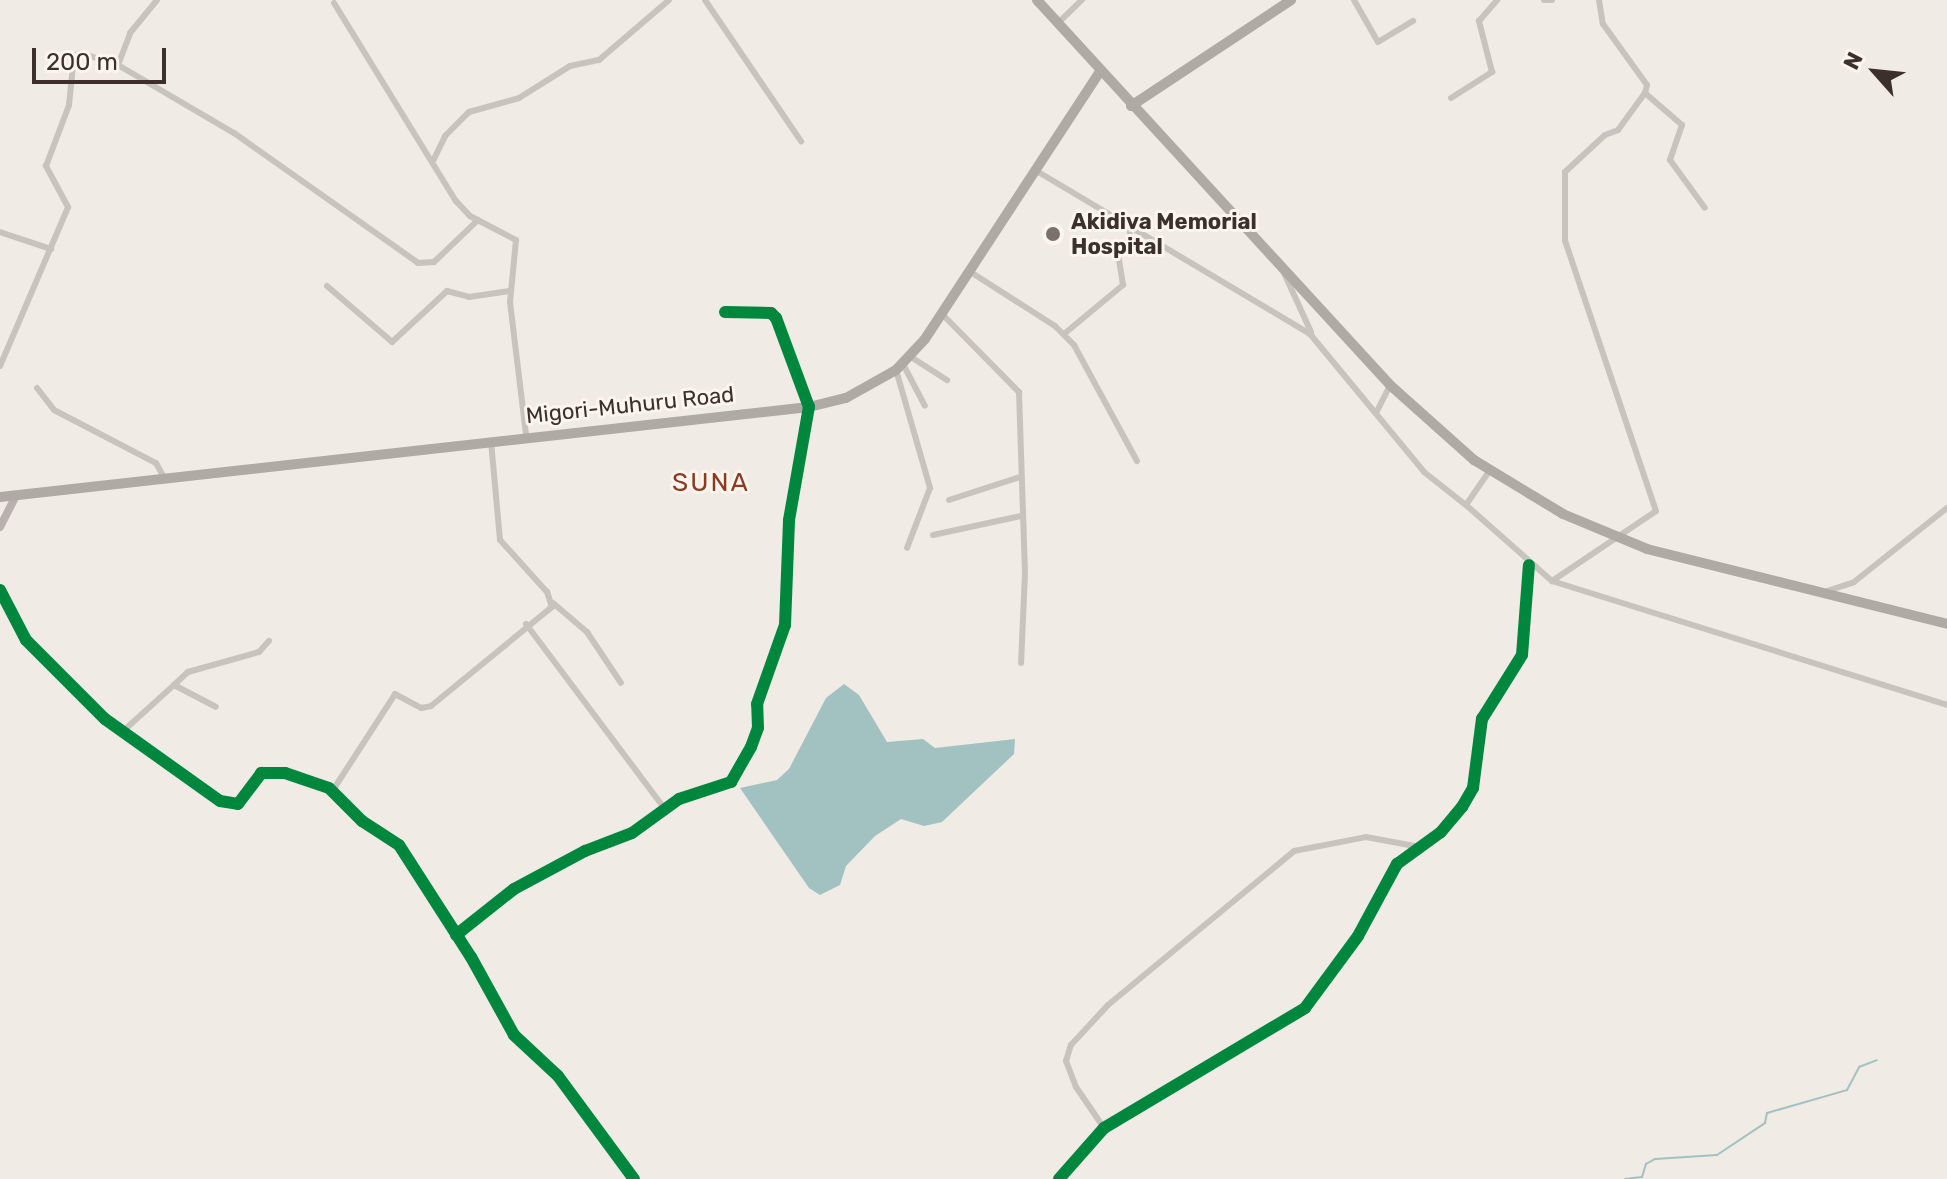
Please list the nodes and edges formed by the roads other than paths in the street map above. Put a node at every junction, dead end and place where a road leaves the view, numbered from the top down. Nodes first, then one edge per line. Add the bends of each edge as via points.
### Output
1 (157, 0) edge
2 (669, 0) edge
3 (705, 0) edge
4 (1037, 0) edge
5 (1082, 0) edge
6 (1291, 0) edge
7 (1354, 0) edge
8 (1497, 0) edge
9 (1544, 0) edge
10 (1552, 0) edge
11 (1599, 0) edge
12 (334, 3) dead end
13 (1413, 21) dead end
14 (1057, 24) junction
15 (118, 65) junction
16 (1100, 72) junction
17 (1645, 93) junction
18 (1451, 98) dead end
19 (1134, 109) junction
20 (801, 141) dead end
21 (433, 161) junction
22 (1034, 169) junction
23 (1705, 208) dead end
24 (478, 220) junction
25 (1130, 226) junction
26 (0, 232) edge
27 (1140, 232) junction
28 (1130, 238) junction
29 (51, 249) junction
30 (969, 271) junction
31 (1284, 271) junction
32 (327, 286) dead end
33 (510, 291) junction
34 (725, 312) dead end
35 (942, 314) junction
36 (1064, 334) junction
37 (1315, 338) junction
38 (904, 364) junction
39 (0, 366) edge
40 (947, 380) dead end
41 (1390, 385) junction
42 (37, 388) dead end
43 (925, 406) dead end
44 (809, 407) junction
45 (1376, 413) junction
46 (526, 435) junction
47 (491, 440) junction
48 (1137, 461) dead end
49 (1490, 470) junction
50 (1020, 477) junction
51 (165, 479) junction
52 (16, 496) junction
53 (0, 497) edge
54 (949, 500) dead end
55 (1466, 505) junction
56 (1947, 508) edge
57 (1021, 516) junction
58 (0, 527) edge
59 (933, 535) dead end
60 (1614, 537) junction
61 (907, 548) dead end
62 (1529, 565) junction
63 (1552, 581) junction
64 (0, 590) edge
65 (1817, 592) junction
66 (553, 603) junction
67 (526, 624) junction
68 (1947, 624) edge
69 (269, 641) dead end
70 (1021, 663) dead end
71 (621, 683) dead end
72 (174, 685) junction
73 (1947, 705) edge
74 (216, 707) dead end
75 (121, 733) junction
76 (333, 790) junction
77 (664, 808) junction
78 (1420, 847) junction
79 (456, 935) junction
80 (1104, 1128) junction
81 (634, 1179) edge
82 (1059, 1179) edge

1 - 15 street via 130,33
2 - 21 street via 599,60 570,66 519,98 469,112 445,136
3 - 20 street
4 - 14 highway
5 - 14 street
6 - 19 highway
7 - 13 street via 1378,42
8 - 18 street via 1479,21 1492,72
9 - 10 street
11 - 17 street via 1603,24 1647,85
12 - 21 street
14 - 16 highway
15 - 24 street via 163,87 267,155 418,263 434,262
15 - 29 street via 81,53 74,56 69,105 46,166 68,202
16 - 19 highway
16 - 22 highway, Migori-Muhuru Road
17 - 23 street via 1682,125 1670,160
17 - 60 street via 1618,130 1602,136 1565,173 1566,249 1655,506 1649,519
19 - 31 highway
21 - 24 street via 456,201
22 - 25 street
22 - 30 highway, Migori-Muhuru Road
24 - 33 street via 516,240
25 - 27 street
25 - 28 street
26 - 29 street
27 - 28 street
27 - 37 street
28 - 36 street via 1118,257 1123,285
29 - 39 street
30 - 35 highway, Migori-Muhuru Road
30 - 36 street
31 - 37 street via 1292,299
31 - 41 highway
32 - 33 street via 392,342 447,291 469,297
33 - 46 street
34 - 44 street via 771,313
35 - 38 highway, Migori-Muhuru Road
35 - 50 street via 1019,392
36 - 48 street via 1085,361
37 - 45 street
38 - 40 street
38 - 43 street
38 - 44 highway, Migori-Muhuru Road via 860,392
38 - 61 street via 930,488
41 - 45 street
41 - 49 highway via 1447,439
42 - 51 street via 54,410 156,463
44 - 46 highway, Migori-Muhuru Road
44 - 77 street via 789,520 785,625 757,704 756,735 731,782
45 - 55 street via 1424,472
46 - 47 highway, Migori-Muhuru Road
47 - 51 highway, Migori-Muhuru Road
47 - 66 street via 500,540
49 - 55 street
49 - 60 highway
50 - 54 street
50 - 57 street
51 - 52 highway, Migori-Muhuru Road
52 - 53 highway, Migori-Muhuru Road
52 - 58 main road
55 - 62 street
56 - 65 street via 1848,586
57 - 59 street
57 - 70 street
60 - 63 street
60 - 65 highway via 1673,558
62 - 63 street
62 - 78 street via 1524,647 1477,732 1473,788 1445,829
63 - 73 street
64 - 75 street via 30,645
65 - 68 highway
66 - 67 street
66 - 71 street via 585,629
67 - 76 street via 431,706 421,708 395,694
67 - 77 street
69 - 72 street via 259,652 188,672
72 - 74 street
72 - 75 street
75 - 76 street via 228,804 240,802 258,775 269,770
76 - 79 street via 362,821 407,853
77 - 79 street via 632,833 585,851 495,900
78 - 80 street via 1391,871 1358,936 1305,1008
78 - 80 street via 1366,837 1294,851 1108,1005 1071,1045 1066,1061
79 - 81 street via 514,1035 558,1076
80 - 82 street

